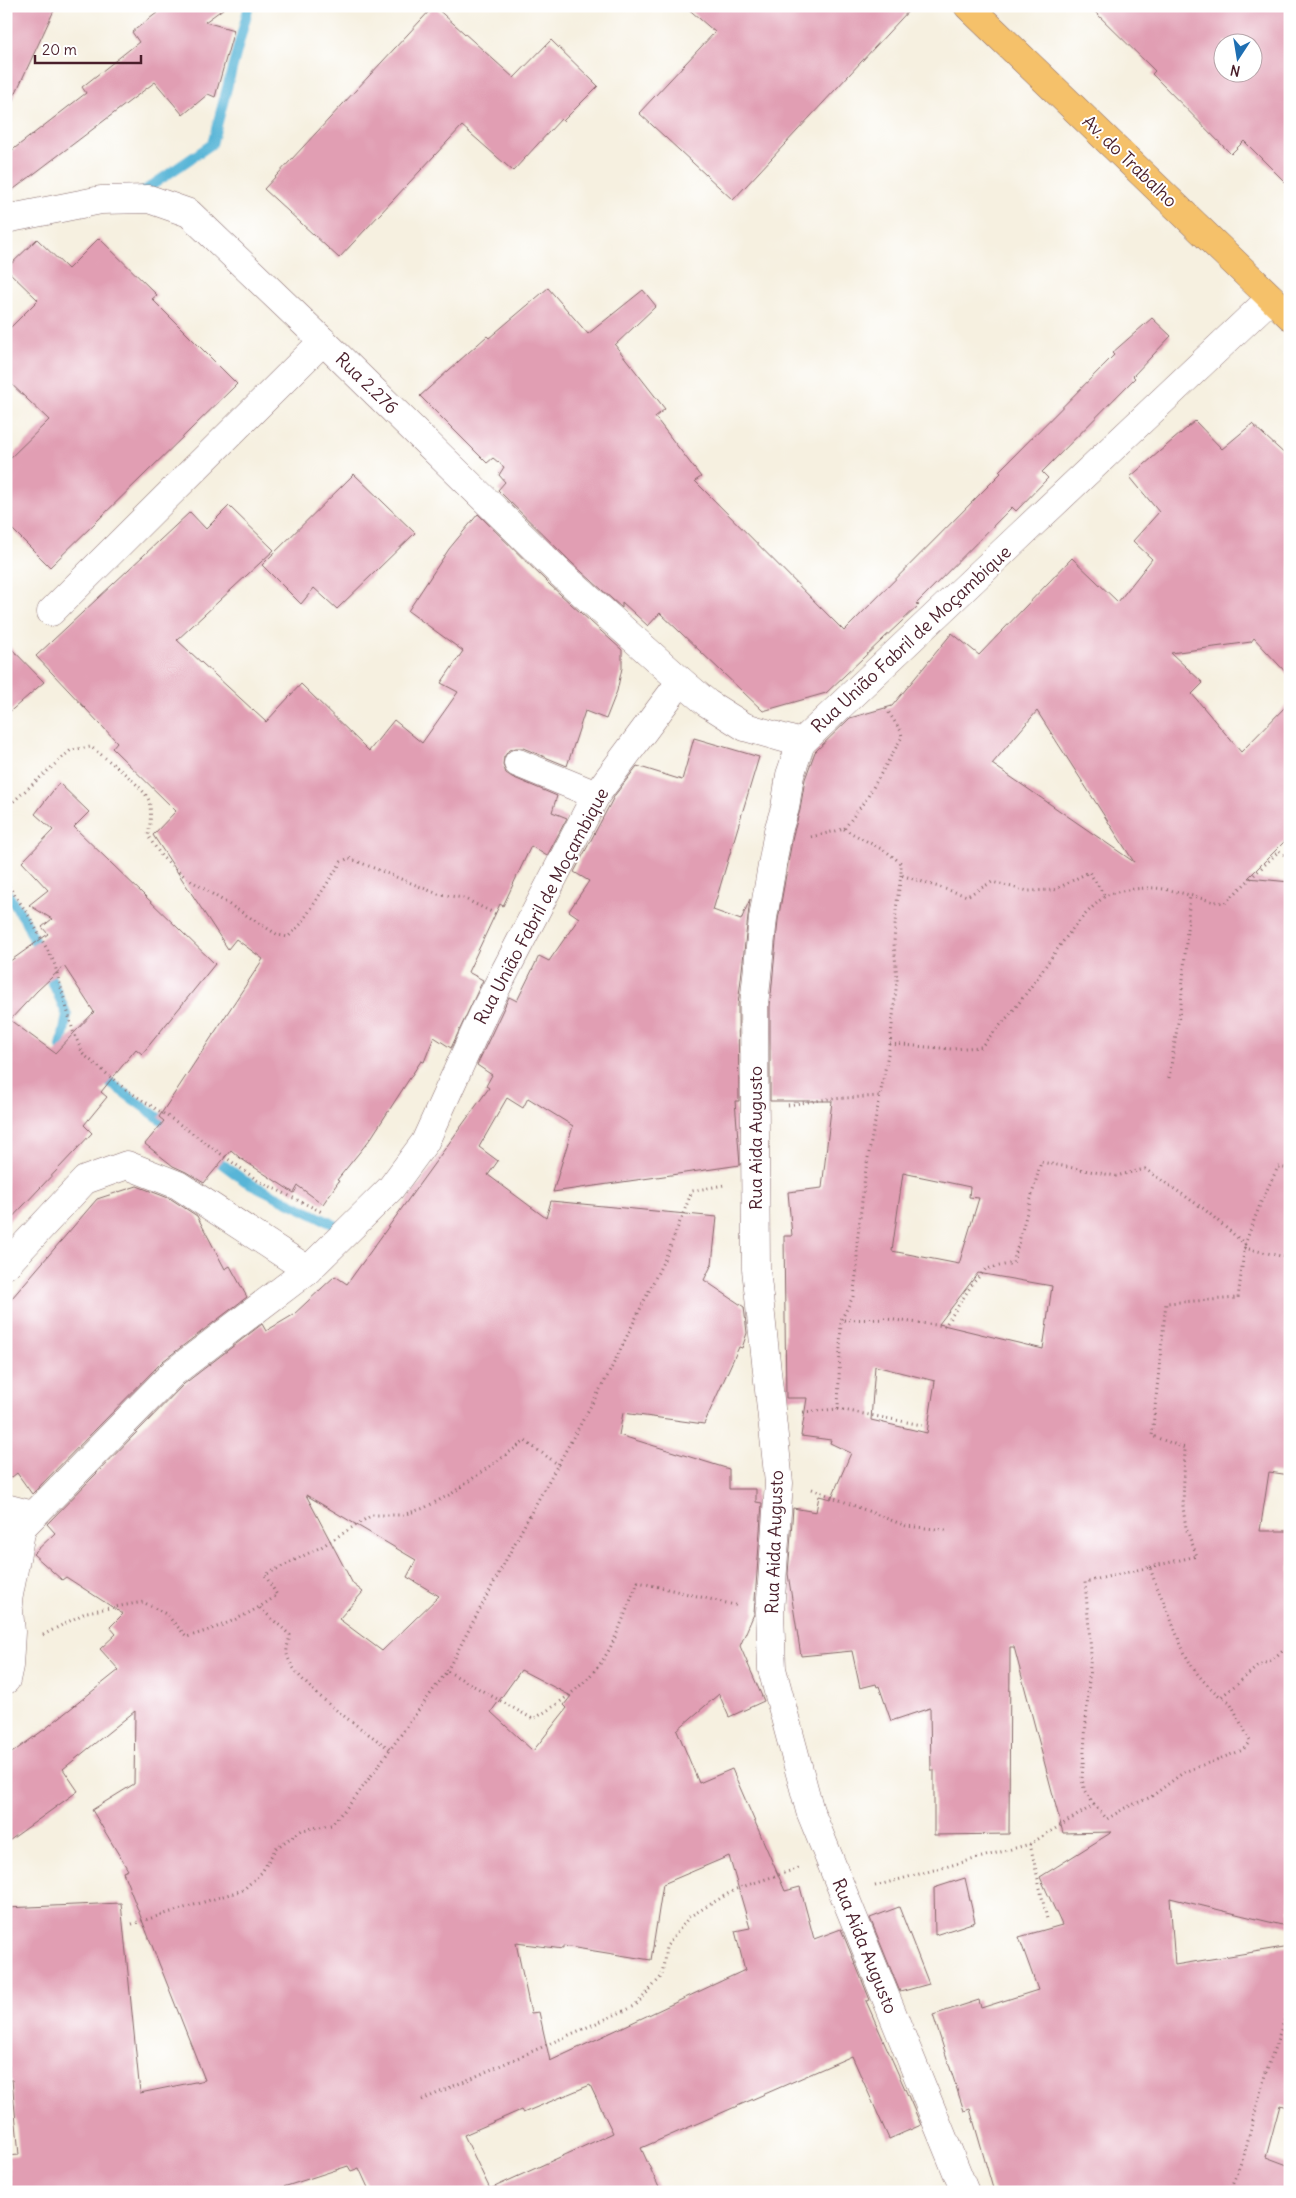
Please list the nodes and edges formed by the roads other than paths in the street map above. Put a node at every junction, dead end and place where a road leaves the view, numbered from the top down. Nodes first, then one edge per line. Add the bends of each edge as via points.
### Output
1 (968, 6) edge
2 (6, 219) edge
3 (1271, 298) junction
4 (1290, 316) edge
5 (324, 341) junction
6 (50, 612) dead end
7 (681, 681) junction
8 (801, 743) junction
9 (518, 763) dead end
10 (596, 795) junction
11 (6, 1265) edge
12 (308, 1270) junction
13 (17, 1522) edge
14 (8, 1673) edge
15 (965, 2192) edge

1 - 3 main road, Av. do Trabalho
2 - 5 street, Rua 2.276 via 101,200 149,199 189,213
3 - 4 main road, Av. do Trabalho
3 - 8 street, Rua União Fabril de Moçambique
5 - 6 street
5 - 7 street, Rua 2.276 via 561,574
7 - 8 street, Rua União Fabril de Moçambique via 707,703 745,727
7 - 10 street, Rua União Fabril de Moçambique
8 - 15 street, Rua Aida Augusto via 790,775 778,831 763,918 754,1005 756,1269 779,1483 770,1612 772,1669 810,1811
9 - 10 street
10 - 12 street, Rua União Fabril de Moçambique via 486,1010 426,1142 391,1188
11 - 12 street via 85,1180 127,1165 178,1186
12 - 13 street, Rua União Fabril de Moçambique via 174,1372
13 - 14 street via 8,1600 11,1632

